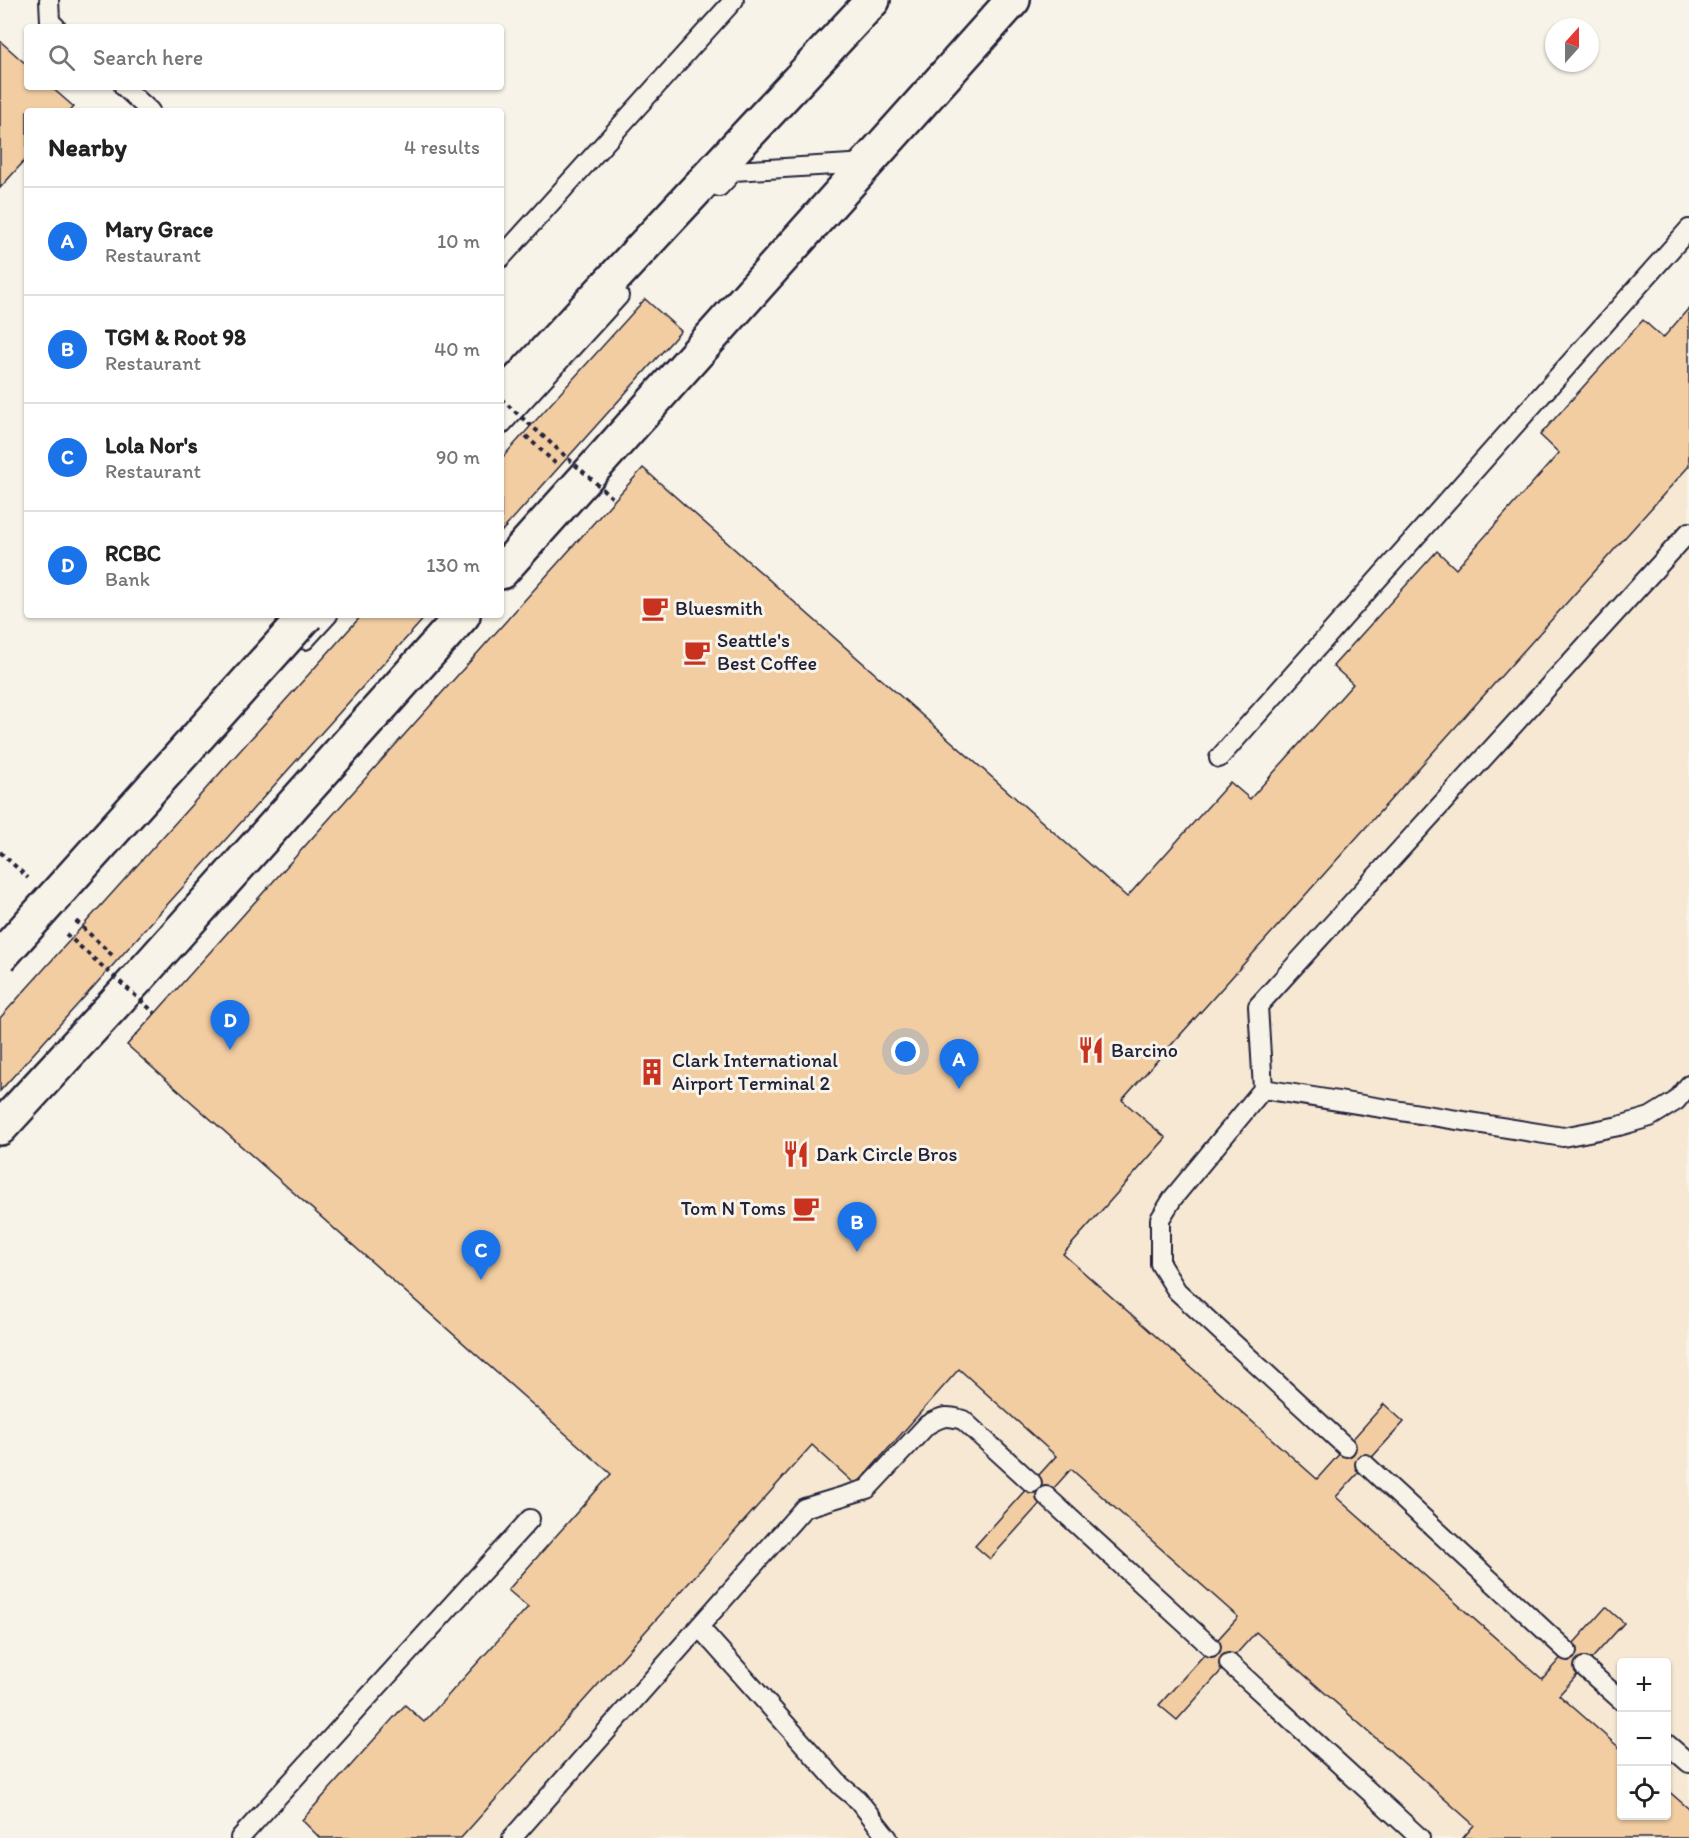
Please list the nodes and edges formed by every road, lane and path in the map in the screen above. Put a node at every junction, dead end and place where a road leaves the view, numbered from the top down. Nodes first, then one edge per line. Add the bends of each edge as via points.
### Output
1 (49, 0) edge
2 (734, 0) edge
3 (873, 0) edge
4 (1013, 0) edge
5 (53, 24) edge
6 (127, 90) edge
7 (147, 108) edge
8 (867, 163) junction
9 (1689, 229) edge
10 (504, 255) edge
11 (504, 409) edge
12 (504, 409) edge
13 (504, 411) edge
14 (504, 411) edge
15 (578, 486) junction
16 (615, 500) dead end
17 (1689, 531) edge
18 (504, 569) edge
19 (304, 618) edge
20 (325, 618) edge
21 (460, 618) edge
22 (1219, 758) dead end
23 (41, 911) junction
24 (0, 957) edge
25 (0, 973) edge
26 (155, 1013) dead end
27 (1263, 1089) junction
28 (1688, 1089) edge
29 (0, 1128) edge
30 (1346, 1447) dead end
31 (1365, 1464) dead end
32 (1032, 1483) dead end
33 (1046, 1496) dead end
34 (530, 1520) dead end
35 (699, 1627) junction
36 (1211, 1647) dead end
37 (1567, 1651) dead end
38 (1229, 1663) dead end
39 (1584, 1667) dead end
40 (1617, 1697) edge
41 (1671, 1747) edge
42 (1689, 1763) edge
43 (240, 1838) edge
44 (512, 1838) edge
45 (888, 1838) edge
46 (1420, 1838) edge

1 - 5 lane
2 - 10 lane
3 - 11 street
4 - 8 street
6 - 7 lane
8 - 12 lane via 734,171
8 - 15 street
9 - 22 lane
13 - 15 path
14 - 16 path, bridge
15 - 18 street
17 - 27 lane via 1258,1006
19 - 23 street, bridge
20 - 25 lane
21 - 29 street
23 - 24 street, bridge
23 - 26 path, bridge
27 - 28 lane via 1563,1137 1650,1117
27 - 30 lane via 1160,1219 1160,1264 1177,1291
31 - 37 lane
32 - 35 lane via 963,1420 949,1416 937,1419 867,1489 804,1508
33 - 36 lane
34 - 43 lane
35 - 44 lane
35 - 45 lane via 841,1786 858,1800
38 - 46 lane
39 - 40 lane
41 - 42 lane

